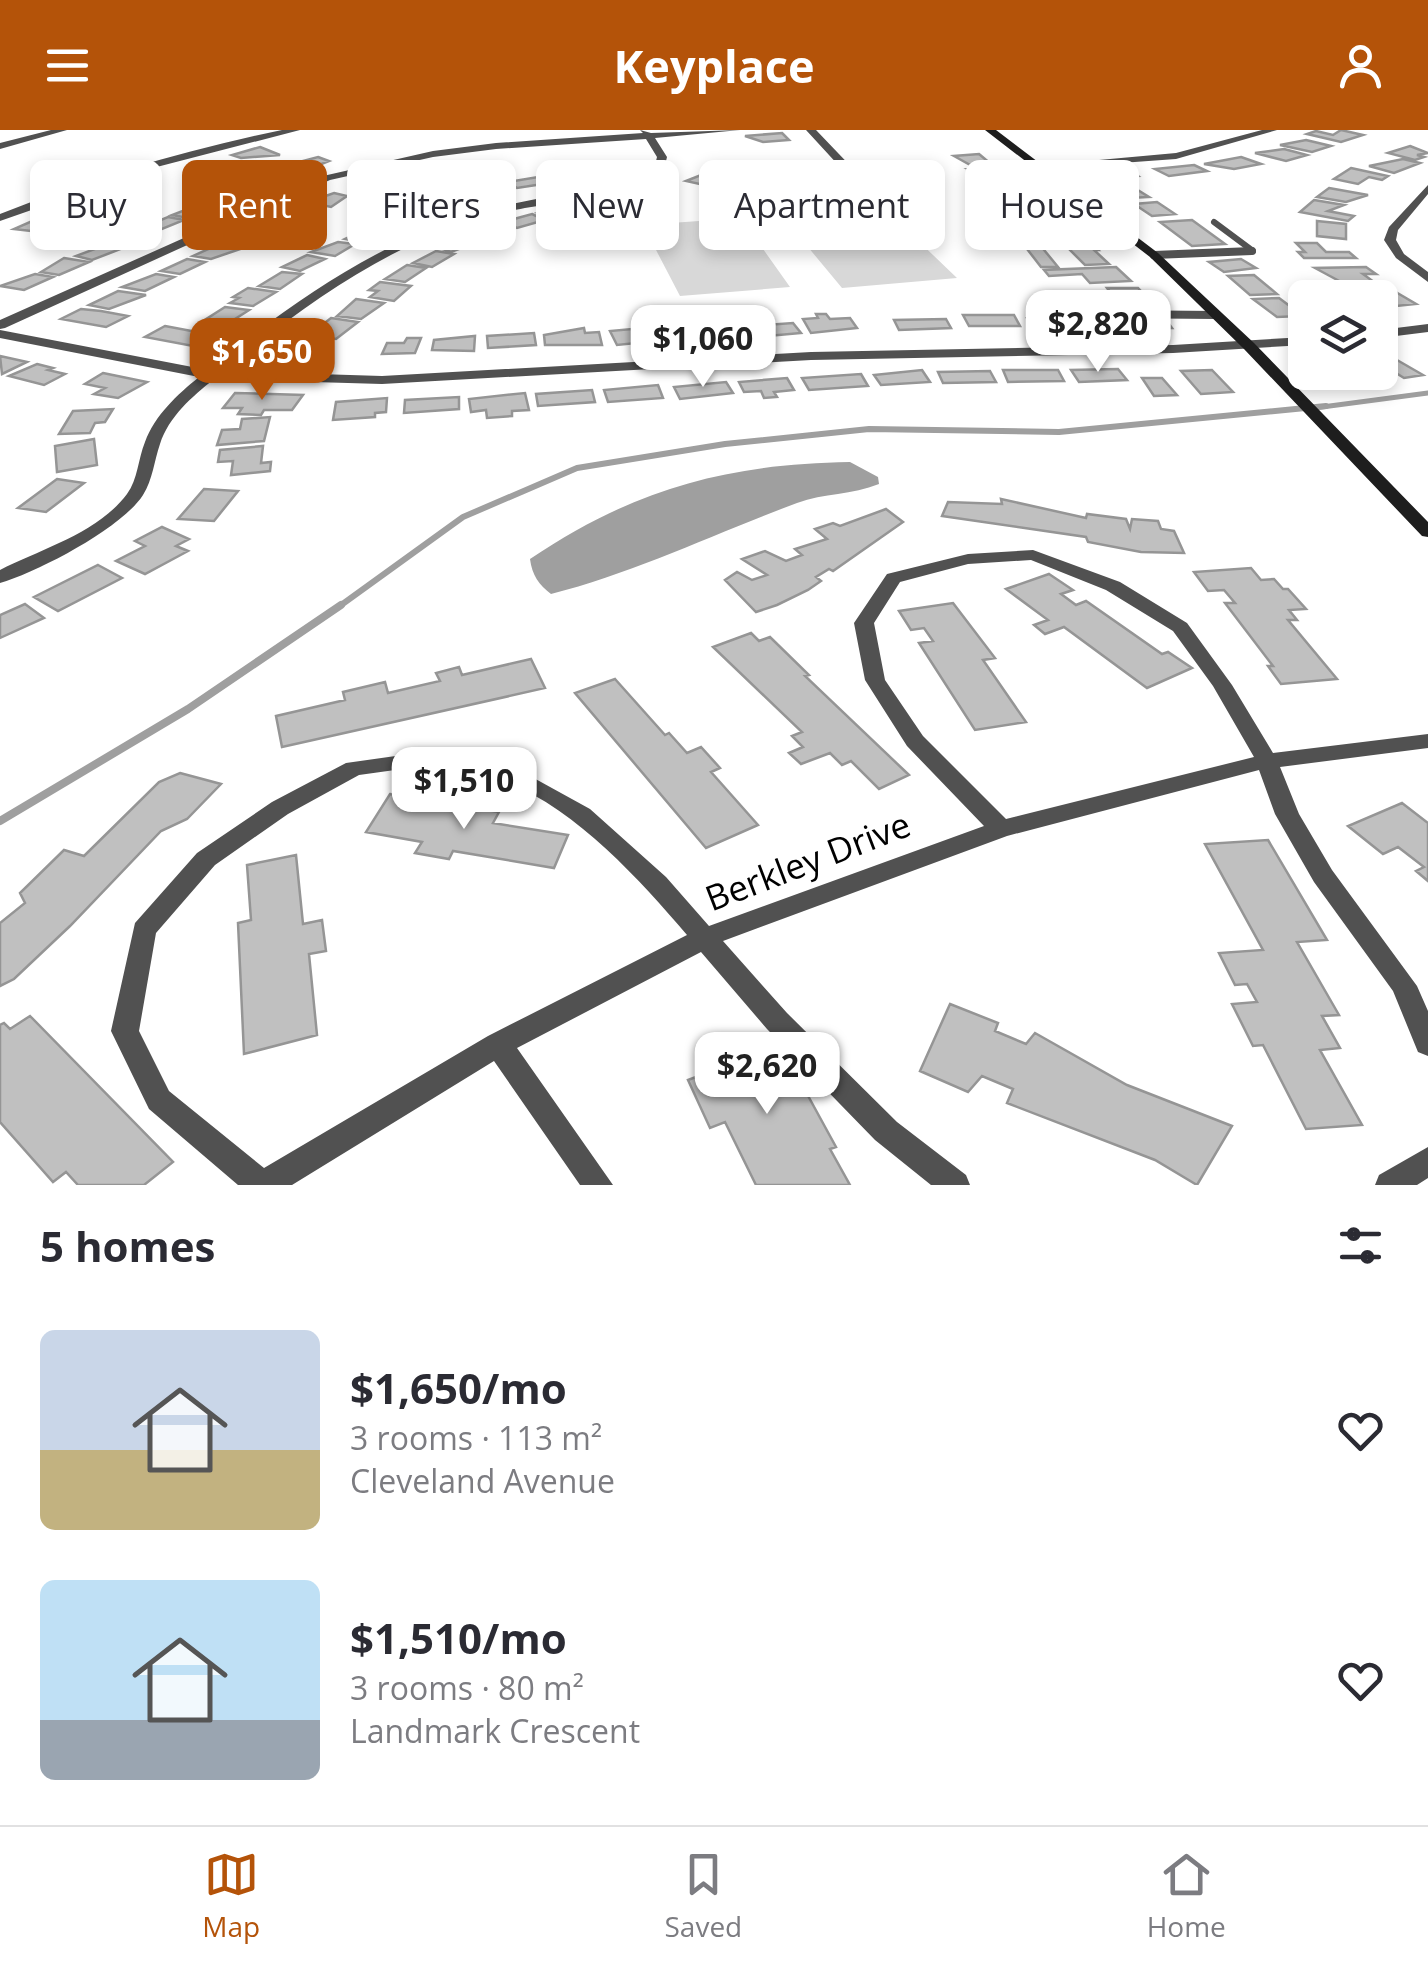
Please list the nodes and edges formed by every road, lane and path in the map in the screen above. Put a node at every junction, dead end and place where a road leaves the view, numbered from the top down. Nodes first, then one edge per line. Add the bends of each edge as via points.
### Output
1 (13, 130) edge
2 (62, 130) edge
3 (295, 130) edge
4 (735, 130) edge
5 (811, 130) edge
6 (990, 130) edge
7 (1226, 130) edge
8 (1272, 130) edge
9 (646, 132) edge
10 (33, 136) junction
11 (1253, 136) junction
12 (0, 146) edge
13 (839, 160) edge
14 (1030, 160) edge
15 (1121, 160) edge
16 (1428, 188) edge
17 (0, 218) edge
18 (1214, 222) dead end
19 (1139, 243) edge
20 (1154, 255) junction
21 (1428, 278) edge
22 (1216, 315) junction
23 (0, 325) edge
24 (1428, 328) edge
25 (1398, 332) edge
26 (0, 334) edge
27 (1288, 343) edge
28 (1249, 346) junction
29 (1123, 350) junction
30 (210, 375) junction
31 (1428, 532) edge
32 (0, 577) edge
33 (1428, 740) edge
34 (1267, 762) junction
35 (1001, 829) junction
36 (707, 936) junction
37 (498, 1044) junction
38 (1428, 1044) edge
39 (1428, 1161) edge
40 (262, 1185) edge
41 (598, 1185) edge
42 (955, 1185) edge
43 (1390, 1185) edge

1 - 10 street
2 - 10 street
3 - 17 street via 166,163
4 - 9 street
5 - 13 street
6 - 14 main road
7 - 11 street
8 - 11 street
9 - 23 street via 449,152 327,178
9 - 30 street via 662,157 650,176 524,203 435,231 326,290
10 - 12 street
11 - 15 street via 1176,156
16 - 21 street via 1392,228 1390,240
18 - 20 lane via 1253,251
19 - 20 main road
20 - 22 main road
22 - 28 main road
22 - 29 lane via 1102,314
24 - 25 street
26 - 30 street
27 - 28 street
28 - 29 street
28 - 31 main road
29 - 30 street via 811,356 382,380
30 - 32 street via 161,424 143,483 130,502 104,523
33 - 34 street, Berkley Drive
34 - 35 street, Berkley Drive
34 - 35 street via 1180,627 1113,586 1033,556 968,559 893,578 864,623 875,680 915,741
34 - 38 street via 1287,814 1323,876 1404,986
35 - 36 street, Berkley Drive
36 - 37 street, Berkley Drive
36 - 40 street via 582,815 513,776 432,758 354,768 280,808 206,859 144,930 125,1031 158,1100
36 - 42 street via 777,1021 886,1131
37 - 40 street, Berkley Drive
37 - 41 street
39 - 43 street

